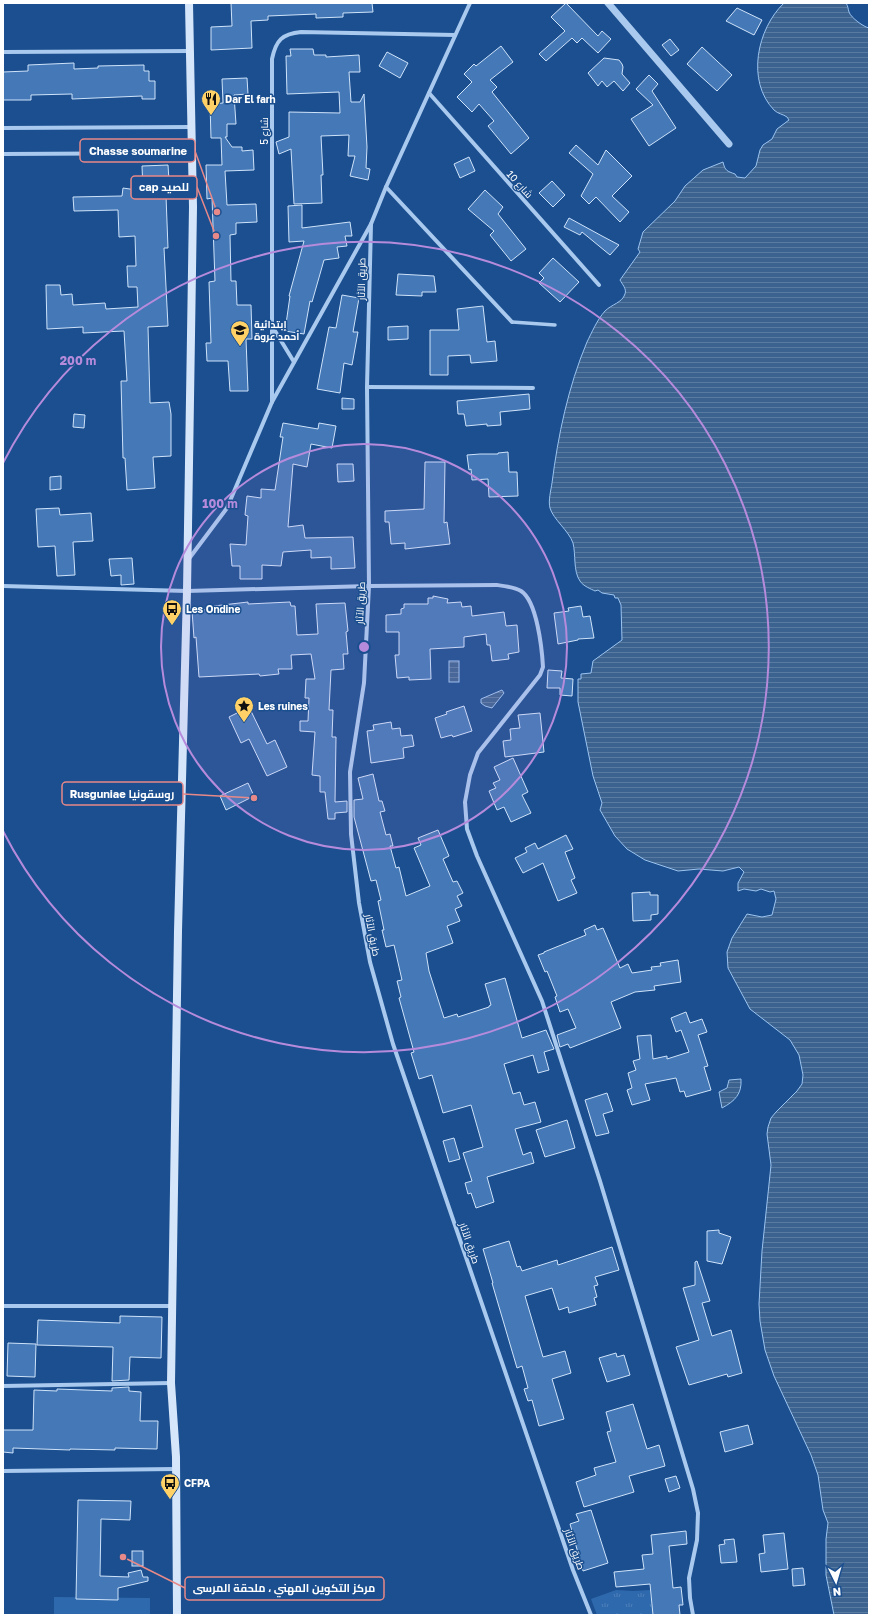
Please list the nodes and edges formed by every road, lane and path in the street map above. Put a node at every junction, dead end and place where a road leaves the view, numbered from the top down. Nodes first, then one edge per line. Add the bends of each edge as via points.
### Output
1 (189, 3) edge
2 (470, 3) edge
3 (608, 3) edge
4 (455, 35) junction
5 (190, 51) junction
6 (3, 52) edge
7 (429, 93) junction
8 (191, 127) junction
9 (3, 128) edge
10 (729, 144) dead end
11 (192, 153) junction
12 (3, 154) edge
13 (386, 187) junction
14 (371, 224) junction
15 (599, 285) dead end
16 (512, 322) joint
17 (555, 325) dead end
18 (272, 326) junction
19 (294, 362) junction
20 (367, 387) junction
21 (533, 388) dead end
22 (272, 402) junction
23 (187, 561) junction
24 (3, 586) edge
25 (369, 586) junction
26 (187, 591) junction
27 (3, 1306) edge
28 (172, 1306) junction
29 (171, 1383) junction
30 (3, 1386) edge
31 (175, 1469) junction
32 (3, 1471) edge
33 (177, 1615) edge
34 (590, 1615) edge
35 (693, 1615) edge

1 - 5 main road
2 - 4 street
3 - 10 street
4 - 7 street
4 - 18 street, شارع 5 via 301,32 291,33 279,39 272,59
5 - 6 street
5 - 8 main road
7 - 13 street
7 - 15 street, شارع 10
8 - 9 street
8 - 11 main road
11 - 12 street
11 - 23 main road
13 - 14 street
13 - 16 street
14 - 19 street
14 - 20 street, طريق الآثار
16 - 17 street
18 - 19 street
18 - 22 street, شارع 5
19 - 22 street
20 - 21 street
20 - 25 street, طريق الآثار
22 - 23 street via 227,508
23 - 26 main road
24 - 26 street
25 - 26 street
25 - 34 street, طريق الآثار via 364,683 350,772 351,834 359,903 370,962 393,1044
25 - 35 street via 510,587 525,595 534,613 543,667 540,675 478,753 470,775 465,802 467,829 542,1001 600,1181 693,1488 698,1513 697,1540 689,1578
26 - 28 main road
27 - 28 street
28 - 29 main road
29 - 30 street
29 - 31 main road
31 - 32 street
31 - 33 main road

